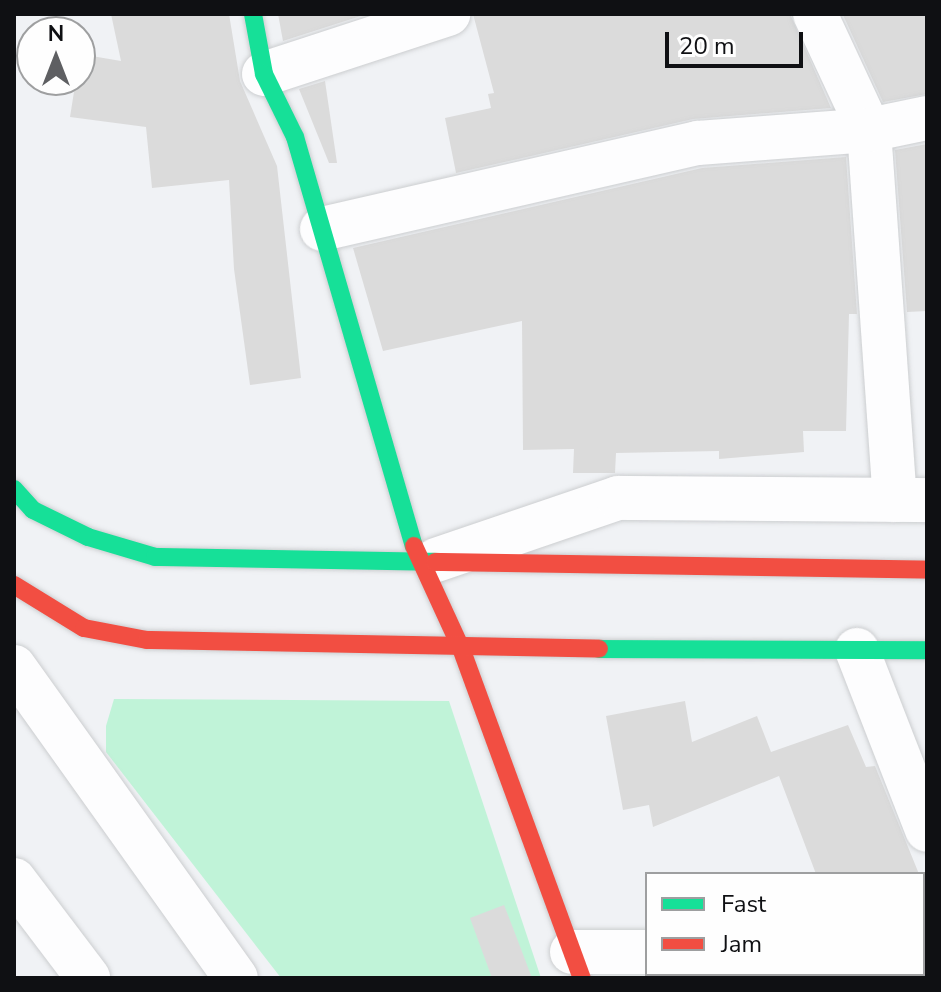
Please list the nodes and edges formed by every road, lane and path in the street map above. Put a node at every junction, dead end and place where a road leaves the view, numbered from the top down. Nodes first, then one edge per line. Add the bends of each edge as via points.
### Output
1 (253, 14) edge
2 (448, 14) edge
3 (815, 14) edge
4 (264, 74) junction
5 (927, 118) edge
6 (869, 130) junction
7 (322, 229) junction
8 (14, 489) edge
9 (911, 500) edge
10 (420, 566) junction
11 (927, 570) edge
12 (14, 585) edge
13 (461, 648) junction
14 (857, 650) junction
15 (927, 650) edge
16 (14, 667) edge
17 (927, 830) edge
18 (14, 880) edge
19 (645, 952) edge
20 (577, 965) edge
21 (88, 978) edge
22 (236, 978) edge

1 - 4 main road
2 - 4 street
3 - 6 street
4 - 7 main road via 295,137
5 - 6 street
6 - 7 street via 698,143
6 - 9 street
7 - 10 main road
8 - 10 main road via 33,510 88,537 155,557
9 - 10 street via 618,498
10 - 11 main road
10 - 13 main road
12 - 13 main road via 84,628 147,640
13 - 14 main road
13 - 20 main road
14 - 15 main road
14 - 17 street
16 - 22 street
18 - 21 street
19 - 20 street

